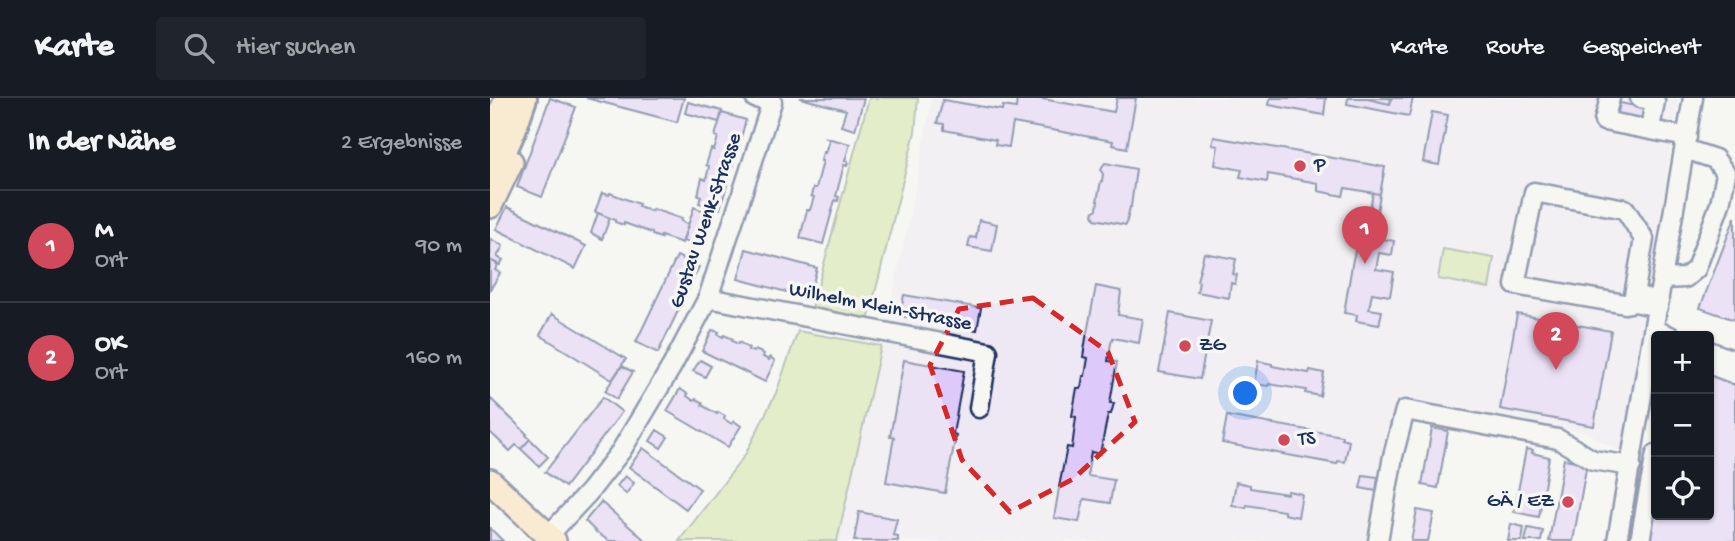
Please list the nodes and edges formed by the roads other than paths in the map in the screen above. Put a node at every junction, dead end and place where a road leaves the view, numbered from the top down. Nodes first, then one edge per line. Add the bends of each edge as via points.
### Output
1 (506, 98) edge
2 (517, 98) edge
3 (523, 98) edge
4 (535, 98) edge
5 (755, 98) edge
6 (1610, 98) edge
7 (1640, 98) edge
8 (1693, 98) edge
9 (1650, 129) junction
10 (490, 139) edge
11 (1686, 143) junction
12 (490, 163) edge
13 (490, 180) edge
14 (490, 206) edge
15 (1662, 279) junction
16 (708, 298) junction
17 (1658, 304) junction
18 (1662, 331) edge
19 (1714, 353) edge
20 (1735, 361) edge
21 (1714, 366) edge
22 (1735, 374) edge
23 (1651, 381) edge
24 (979, 408) dead end
25 (1655, 457) edge
26 (1631, 467) junction
27 (490, 481) edge
28 (551, 538) edge
29 (1378, 541) edge
30 (1617, 541) edge
31 (1640, 541) edge

1 - 10 main road
2 - 12 highway
3 - 13 highway
4 - 14 main road
5 - 16 street, Gustav Wenk-Strasse via 772,102
6 - 9 street via 1604,121
7 - 9 street via 1655,101
8 - 11 street
9 - 11 street
11 - 15 street
11 - 15 street via 1715,159 1726,174 1696,269 1685,278
15 - 17 street
16 - 24 street, Wilhelm Klein-Strasse via 988,352
16 - 28 street, Gustav Wenk-Strasse via 621,451
17 - 17 street via 1634,295 1644,239 1625,209 1534,192 1515,285 1625,304
17 - 18 street
19 - 20 street
21 - 22 street
23 - 26 street
25 - 31 street
26 - 29 street via 1593,460 1558,439 1405,410
26 - 30 street
27 - 28 main road

